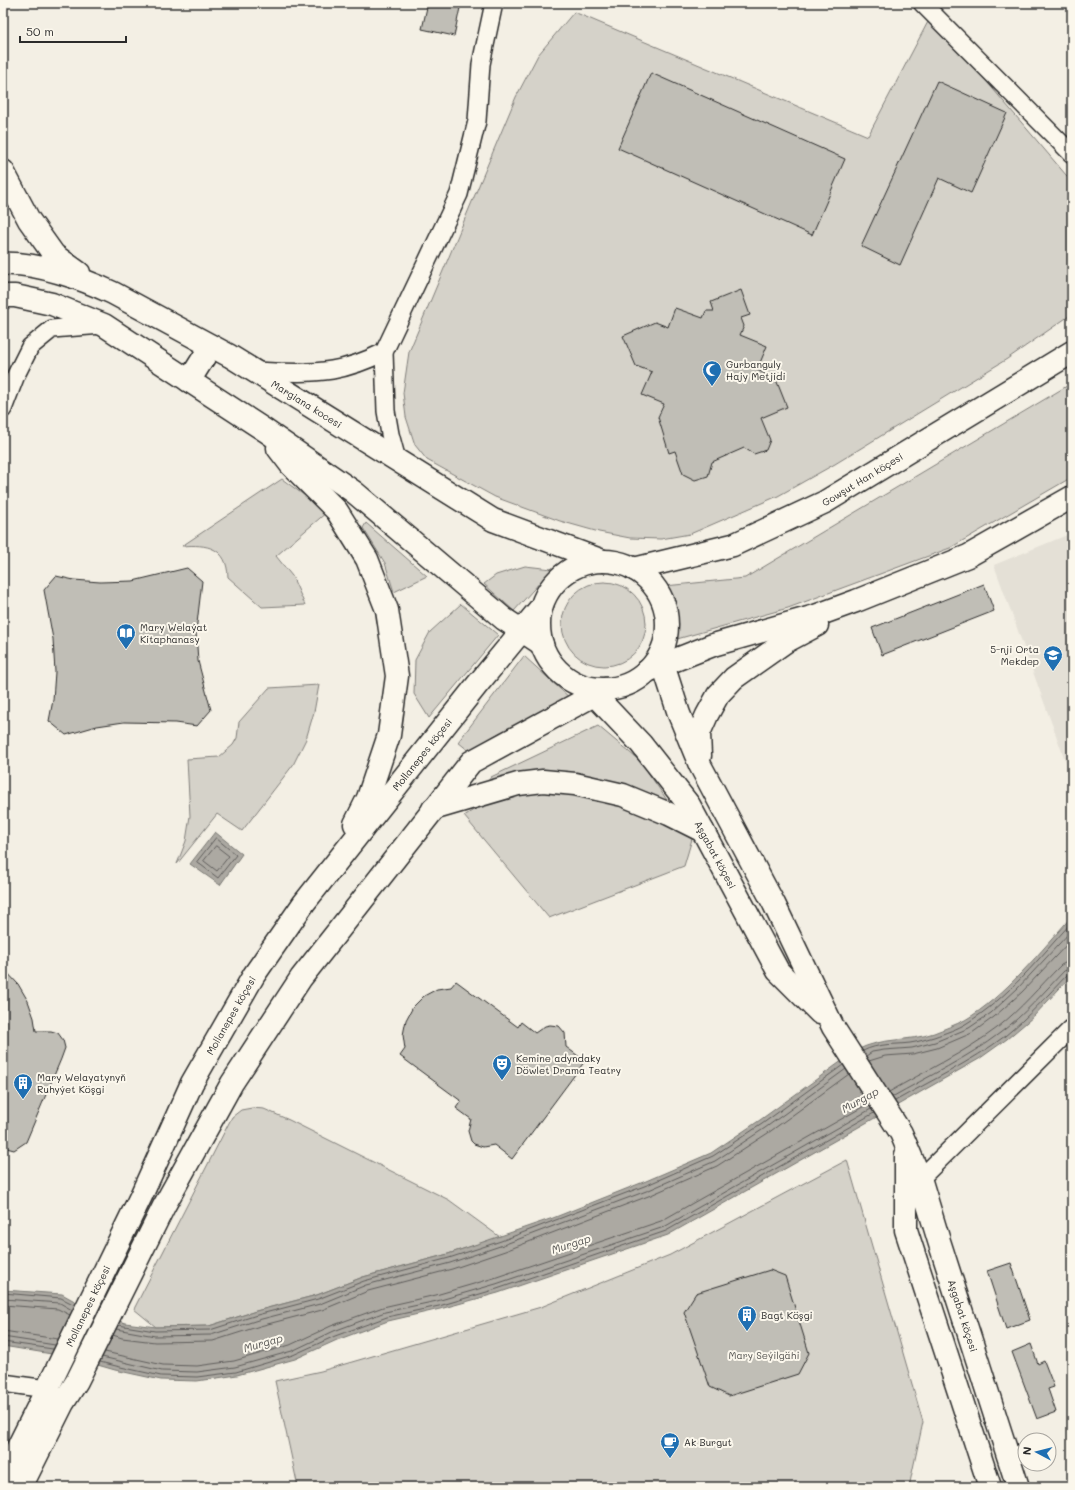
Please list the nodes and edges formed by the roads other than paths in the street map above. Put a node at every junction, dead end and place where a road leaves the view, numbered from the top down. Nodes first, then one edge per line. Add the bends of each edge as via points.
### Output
1 (494, 3) edge
2 (922, 3) edge
3 (1072, 154) edge
4 (3, 171) edge
5 (3, 264) edge
6 (95, 284) junction
7 (3, 296) edge
8 (104, 325) junction
9 (211, 346) junction
10 (384, 352) junction
11 (1072, 352) edge
12 (254, 371) junction
13 (189, 381) junction
14 (3, 409) edge
15 (266, 431) junction
16 (397, 460) junction
17 (1072, 497) edge
18 (603, 561) junction
19 (634, 569) junction
20 (856, 601) junction
21 (542, 606) junction
22 (522, 630) junction
23 (542, 644) junction
24 (657, 664) junction
25 (596, 691) junction
26 (700, 765) junction
27 (433, 808) junction
28 (703, 831) junction
29 (337, 863) junction
30 (833, 1027) junction
31 (1072, 1028) edge
32 (913, 1186) junction
33 (140, 1196) junction
34 (164, 1206) junction
35 (52, 1380) junction
36 (3, 1383) edge
37 (3, 1477) edge
38 (21, 1487) edge
39 (990, 1487) edge
40 (1018, 1487) edge

1 - 10 street via 481,64 477,121 459,194
2 - 3 street
4 - 6 main road via 29,220 54,255
5 - 6 main road, Margiana kocesi via 43,268
6 - 9 main road, Margiana kocesi
7 - 8 main road via 52,304
8 - 13 main road
8 - 14 street via 52,329 30,347
9 - 12 main road, Margiana kocesi
9 - 13 main road
10 - 12 street via 332,370
10 - 16 street via 386,411
11 - 19 main road, Gowşut Han köçesi via 825,502 733,545
12 - 16 main road, Margiana kocesi
13 - 15 main road
15 - 22 main road via 354,492 504,619
15 - 29 main road via 291,465 337,510 367,559 387,610 397,676 389,735 368,798
16 - 18 main road, Margiana kocesi via 493,520
17 - 20 main road via 968,556
18 - 19 main road via 619,563
18 - 21 main road via 583,564 565,573 551,588
19 - 24 main road via 650,581 661,598 667,616 666,636
20 - 24 main road
20 - 26 main road via 785,642 734,678 718,695 699,733
21 - 22 main road, Mollanepes köçesi
21 - 23 main road via 539,625
22 - 23 main road
22 - 29 main road, Mollanepes köçesi
23 - 25 main road via 548,659 559,672 572,682
24 - 25 main road via 636,680 622,686
24 - 26 main road, Aşgabat köçesi
25 - 27 main road via 471,762
25 - 28 main road, Aşgabat köçesi via 689,804
26 - 30 main road, Aşgabat köçesi via 774,904
27 - 28 main road via 518,784 542,781 575,784 623,795
27 - 34 main road via 301,978 232,1083
28 - 30 main road, Aşgabat köçesi via 778,971
29 - 33 main road, Mollanepes köçesi via 304,903 254,975 192,1083
30 - 32 main road, Aşgabat köçesi via 903,1139
31 - 32 street
32 - 39 main road, Aşgabat köçesi via 906,1230
32 - 40 main road, Aşgabat köçesi via 939,1241
33 - 34 main road
33 - 35 main road, Mollanepes köçesi
34 - 38 main road
35 - 36 street
35 - 37 main road, Mollanepes köçesi

